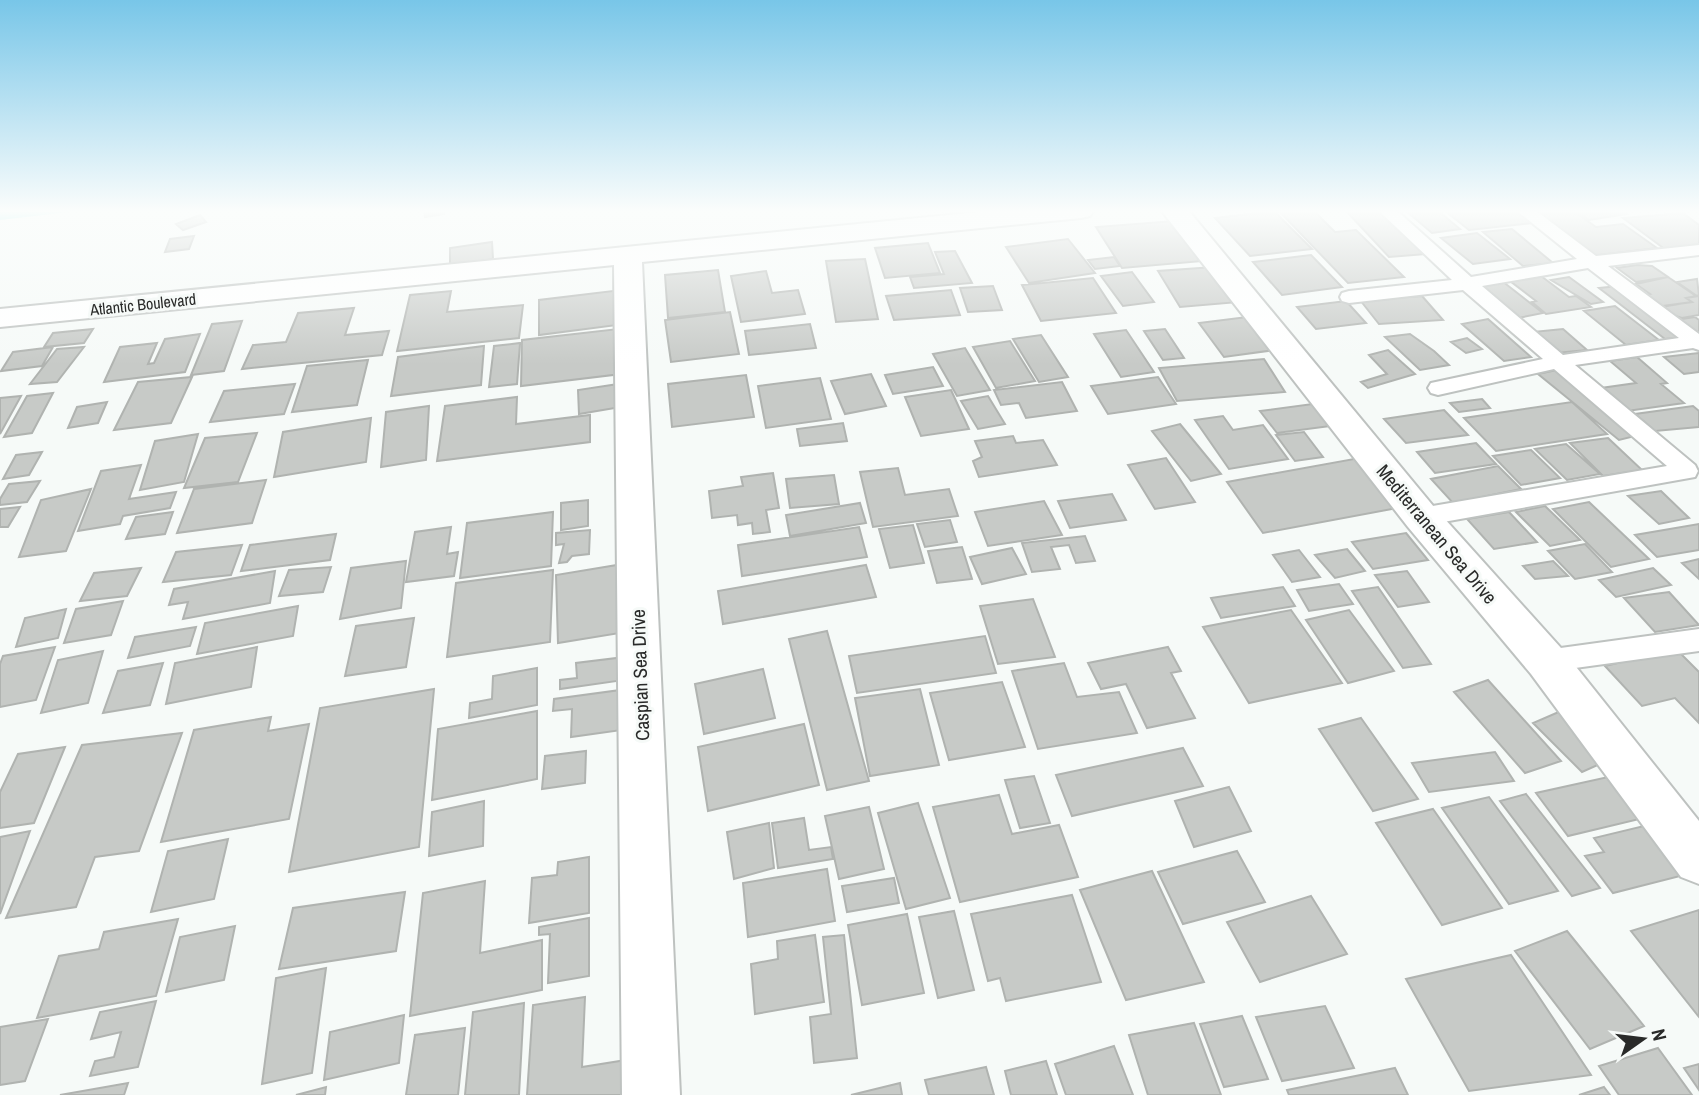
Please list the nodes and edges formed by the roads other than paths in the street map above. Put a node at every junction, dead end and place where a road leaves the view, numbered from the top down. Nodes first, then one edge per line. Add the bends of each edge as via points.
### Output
1 (576, 261) edge
2 (628, 261) edge
3 (1215, 261) edge
4 (1440, 261) edge
5 (1599, 261) edge
6 (1591, 262) junction
7 (1464, 284) junction
8 (1349, 297) dead end
9 (0, 318) edge
10 (1698, 343) edge
11 (1561, 361) junction
12 (1438, 388) dead end
13 (1421, 517) junction
14 (1699, 640) edge
15 (1545, 661) junction
16 (1699, 860) edge
17 (651, 1095) edge

1 - 9 street, Atlantic Boulevard
2 - 17 street, Caspian Sea Drive
3 - 13 street, Mediterranean Sea Drive
4 - 7 lane
5 - 6 lane
6 - 7 lane
6 - 10 lane
7 - 8 lane
7 - 11 lane
10 - 11 lane
11 - 12 lane
11 - 13 lane via 1687,471
13 - 15 street, Mediterranean Sea Drive
14 - 15 lane
15 - 16 street, Mediterranean Sea Drive

